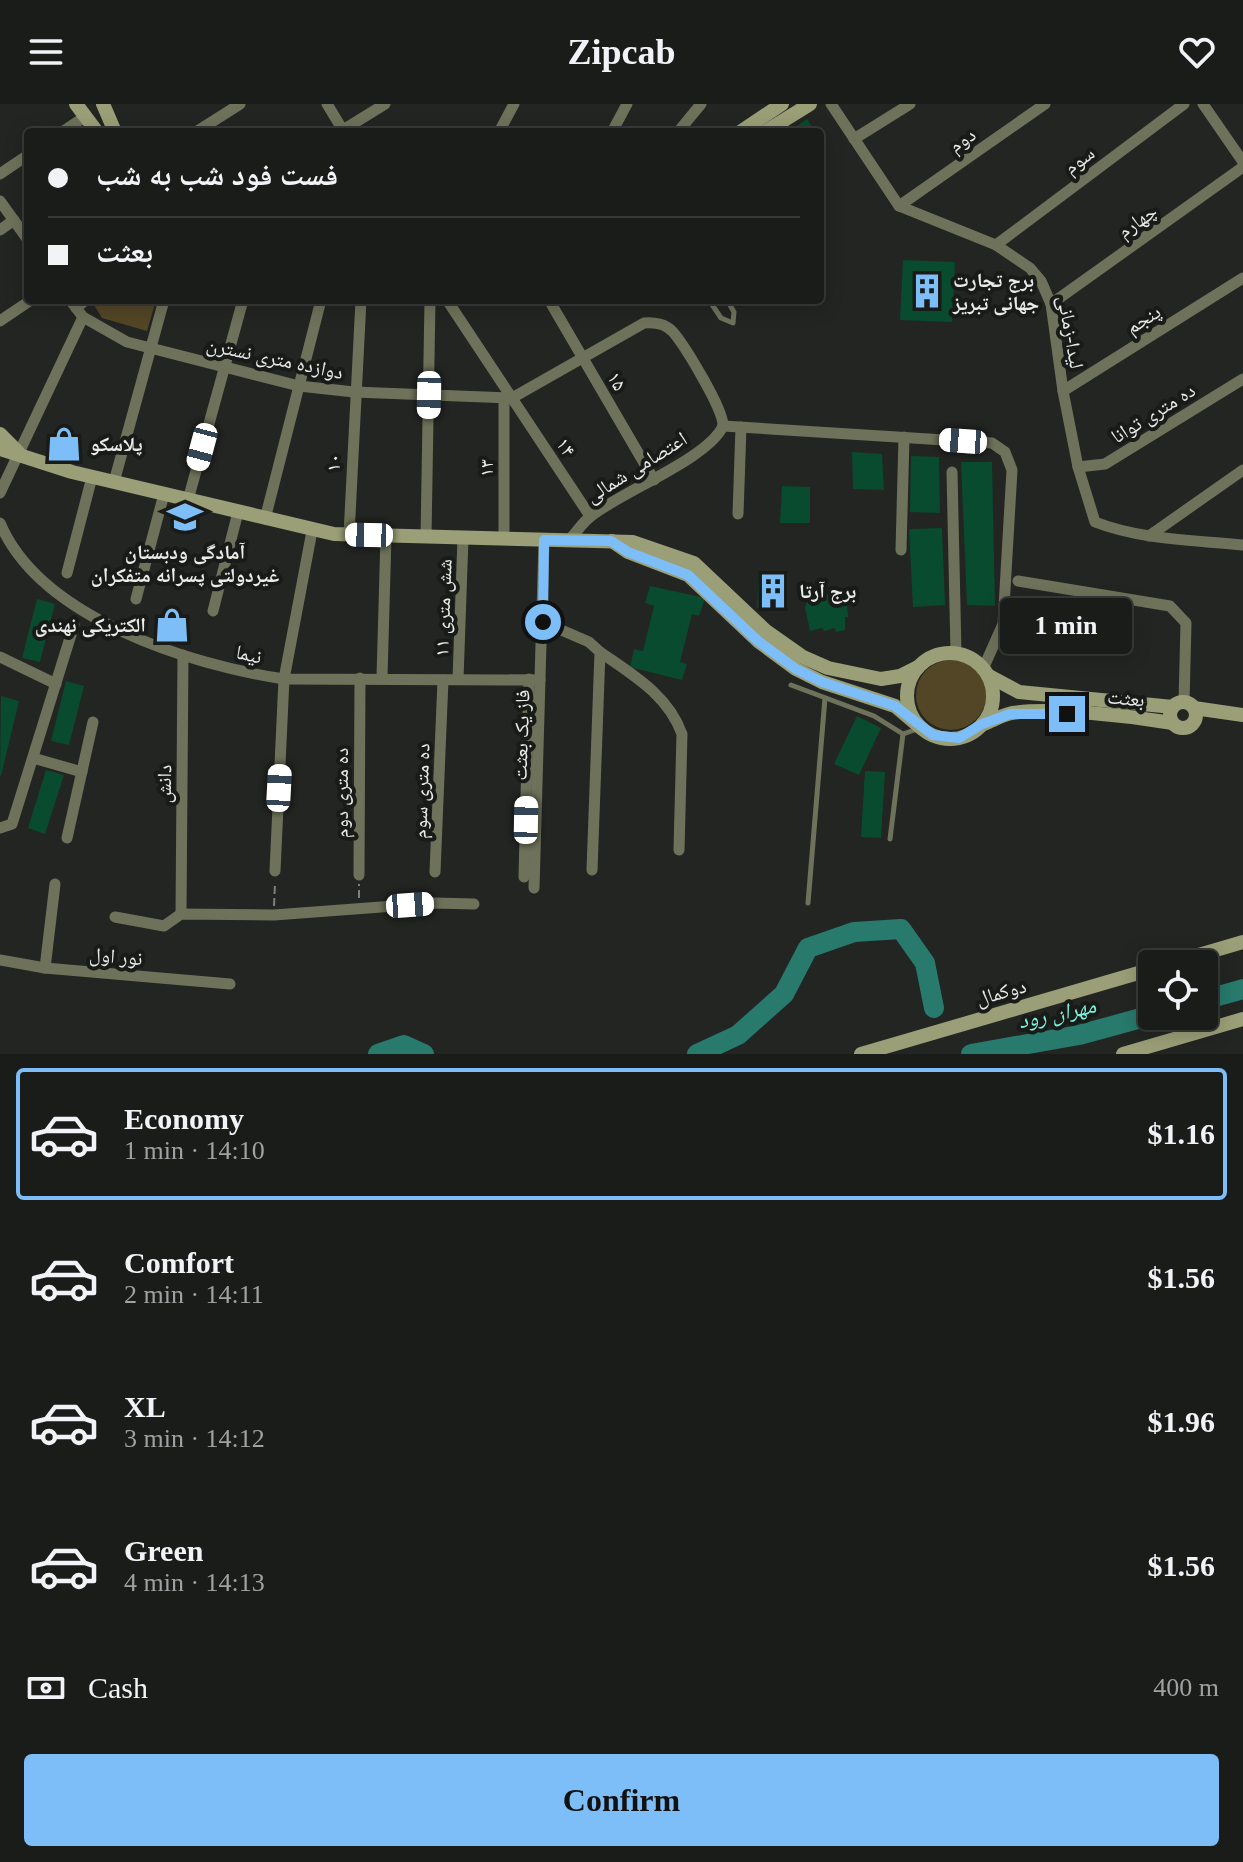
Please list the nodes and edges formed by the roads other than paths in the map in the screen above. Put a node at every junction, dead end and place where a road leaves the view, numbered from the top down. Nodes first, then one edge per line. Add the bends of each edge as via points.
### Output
1 (103, 104) edge
2 (240, 104) edge
3 (327, 104) edge
4 (385, 104) edge
5 (514, 104) edge
6 (627, 104) edge
7 (701, 104) edge
8 (782, 104) edge
9 (810, 104) edge
10 (831, 104) edge
11 (910, 104) edge
12 (1045, 104) edge
13 (1184, 104) edge
14 (1203, 104) edge
15 (81, 110) edge
16 (65, 128) edge
17 (94, 128) edge
18 (113, 128) edge
19 (202, 128) edge
20 (341, 128) edge
21 (348, 128) edge
22 (501, 128) edge
23 (614, 128) edge
24 (681, 128) edge
25 (746, 128) edge
26 (771, 128) edge
27 (854, 139) junction
28 (24, 158) edge
29 (1243, 164) edge
30 (0, 174) edge
31 (0, 201) edge
32 (899, 206) junction
33 (14, 220) junction
34 (0, 230) edge
35 (24, 234) edge
36 (996, 245) junction
37 (1243, 278) edge
38 (25, 304) edge
39 (163, 304) edge
40 (242, 304) edge
41 (320, 304) edge
42 (361, 304) edge
43 (430, 304) edge
44 (449, 304) edge
45 (551, 304) edge
46 (712, 304) edge
47 (729, 304) edge
48 (1051, 304) junction
49 (76, 308) edge
50 (0, 321) edge
51 (151, 348) junction
52 (583, 358) junction
53 (224, 368) junction
54 (1243, 379) edge
55 (299, 386) junction
56 (1063, 391) junction
57 (354, 392) junction
58 (429, 395) junction
59 (508, 398) junction
60 (723, 426) junction
61 (741, 427) junction
62 (0, 434) edge
63 (904, 437) junction
64 (0, 449) edge
65 (18, 452) junction
66 (1078, 467) junction
67 (1243, 470) edge
68 (952, 472) dead end
69 (92, 477) junction
70 (654, 480) junction
71 (114, 482) junction
72 (0, 493) edge
73 (164, 494) junction
74 (188, 500) junction
75 (238, 512) junction
76 (738, 514) dead end
77 (590, 516) junction
78 (265, 519) junction
79 (0, 523) edge
80 (312, 531) junction
81 (349, 535) junction
82 (386, 536) junction
83 (1149, 536) junction
84 (426, 537) junction
85 (463, 538) junction
86 (504, 539) junction
87 (544, 540) junction
88 (569, 540) junction
89 (611, 541) junction
90 (1243, 545) edge
91 (901, 550) dead end
92 (67, 573) dead end
93 (1018, 581) dead end
94 (136, 599) dead end
95 (213, 611) dead end
96 (543, 622) junction
97 (74, 625) dead end
98 (600, 652) junction
99 (956, 653) junction
100 (183, 655) junction
101 (0, 658) edge
102 (918, 667) junction
103 (986, 673) junction
104 (382, 677) junction
105 (360, 678) junction
106 (284, 679) junction
107 (458, 679) junction
108 (535, 679) junction
109 (443, 680) junction
110 (56, 684) junction
111 (791, 685) dead end
112 (825, 698) junction
113 (1184, 706) junction
114 (1218, 714) junction
115 (1243, 715) edge
116 (93, 722) dead end
117 (1173, 723) junction
118 (982, 724) junction
119 (1192, 724) junction
120 (921, 728) junction
121 (903, 734) junction
122 (33, 758) junction
123 (82, 772) junction
124 (0, 828) edge
125 (67, 838) dead end
126 (890, 839) dead end
127 (679, 850) dead end
128 (592, 870) dead end
129 (275, 871) road end
130 (435, 872) dead end
131 (359, 875) road end
132 (524, 877) dead end
133 (55, 884) dead end
134 (534, 888) dead end
135 (808, 903) dead end
136 (474, 904) dead end
137 (181, 914) junction
138 (115, 917) dead end
139 (1243, 942) edge
140 (1216, 950) edge
141 (0, 960) edge
142 (45, 968) junction
143 (1138, 973) edge
144 (230, 984) dead end
145 (1243, 1019) edge
146 (861, 1054) edge
147 (1123, 1054) edge

1 - 18 main road
2 - 19 street
3 - 20 street
4 - 21 street
5 - 22 street
6 - 23 street
7 - 24 street
8 - 25 main road
9 - 26 main road
10 - 27 street
11 - 27 street
12 - 32 street, دوم
13 - 36 street, سوم
14 - 29 street
15 - 16 street
15 - 17 main road
27 - 32 street
28 - 30 street
29 - 48 street, چهارم
31 - 33 street
32 - 36 street, لیدا-زمانی
33 - 34 street
33 - 35 street
36 - 48 street, لیدا-زمانی via 1030,268
37 - 56 street, پنجم
38 - 50 street
39 - 51 street
40 - 53 street
41 - 55 street
42 - 57 street, ۱۰
43 - 58 street
44 - 59 street, ۱۴
45 - 52 street, ۱۵
46 - 47 lane via 721,318 733,323
48 - 56 street, لیدا-زمانی
49 - 51 street, دوازده متری نسترن via 127,342
49 - 65 street
51 - 53 street, دوازده متری نسترن
51 - 71 street
52 - 59 street
52 - 60 street via 644,323 661,324 672,330 717,403
52 - 70 street, ۱۵
53 - 55 street, دوازده متری نسترن
53 - 74 street
54 - 66 street, ده متری توانا via 1105,464
55 - 57 street, دوازده متری نسترن
55 - 78 street
56 - 66 street, لیدا-زمانی
57 - 58 street, دوازده متری نسترن
57 - 81 street, ۱۰
58 - 59 street, دوازده متری نسترن
58 - 84 street
59 - 77 street, ۱۴
59 - 86 street, ۱۳
60 - 61 street
60 - 70 street, اعتصامی شمالی via 719,435
61 - 63 street
61 - 76 street
62 - 65 main road
63 - 91 street
63 - 103 street via 992,443 1005,452 1012,470 1003,624
64 - 65 main road
65 - 69 main road
65 - 72 street
66 - 83 street, لیدا-زمانی via 1095,522
67 - 83 street
68 - 99 street
69 - 71 main road
69 - 92 street
70 - 77 street, اعتصامی شمالی
71 - 73 main road
73 - 74 main road
73 - 94 street
74 - 75 main road
75 - 78 main road
75 - 95 street
77 - 88 street, اعتصامی شمالی
78 - 80 main road
79 - 100 street, نیما via 18,554 80,609
80 - 81 main road
80 - 106 street
81 - 82 main road
82 - 84 main road
82 - 104 street
83 - 90 street, لیدا-زمانی
84 - 85 main road
85 - 86 main road
85 - 107 street, ۱۱ شش متری
86 - 87 main road
87 - 88 main road
87 - 96 street
88 - 89 main road
89 - 102 main road via 633,542 694,563 766,631 828,668 881,679
89 - 120 main road via 688,575 796,669 895,706
93 - 113 street via 1170,606 1186,623
96 - 98 street
96 - 108 street
97 - 110 street
98 - 127 street via 651,688 677,719 682,734
98 - 128 street
99 - 102 main road via 942,653
99 - 103 main road
100 - 106 street, نیما
100 - 137 street, دانش
101 - 110 street
102 - 120 main road via 907,691 908,705
103 - 113 main road, بعثت via 1019,692
103 - 118 main road via 993,701
104 - 105 street, نیما
104 - 109 street, نیما
105 - 106 street, نیما
105 - 131 street, ده متری دوم
106 - 129 street
107 - 108 street, نیما
107 - 109 street, نیما
108 - 132 street
108 - 134 street, فاز یک بعثت
109 - 130 street, ده متری سوم
110 - 122 street
111 - 112 lane
112 - 121 lane via 874,716
112 - 135 lane
113 - 114 main road, بعثت
113 - 117 main road via 1170,715
113 - 119 main road via 1196,717
114 - 115 main road, بعثت
114 - 119 main road, بعثت
116 - 123 street
117 - 118 main road, بعثت via 1042,712 1010,714
117 - 119 main road via 1180,728
118 - 120 main road via 959,738
120 - 121 lane
121 - 126 lane
122 - 123 street
122 - 124 street via 12,824
123 - 125 street
133 - 142 street
136 - 137 street via 274,915
137 - 138 street via 164,926
139 - 140 main road
141 - 142 street, نور اول
142 - 144 street, نور اول
143 - 146 main road, دوکمال
145 - 147 main road

